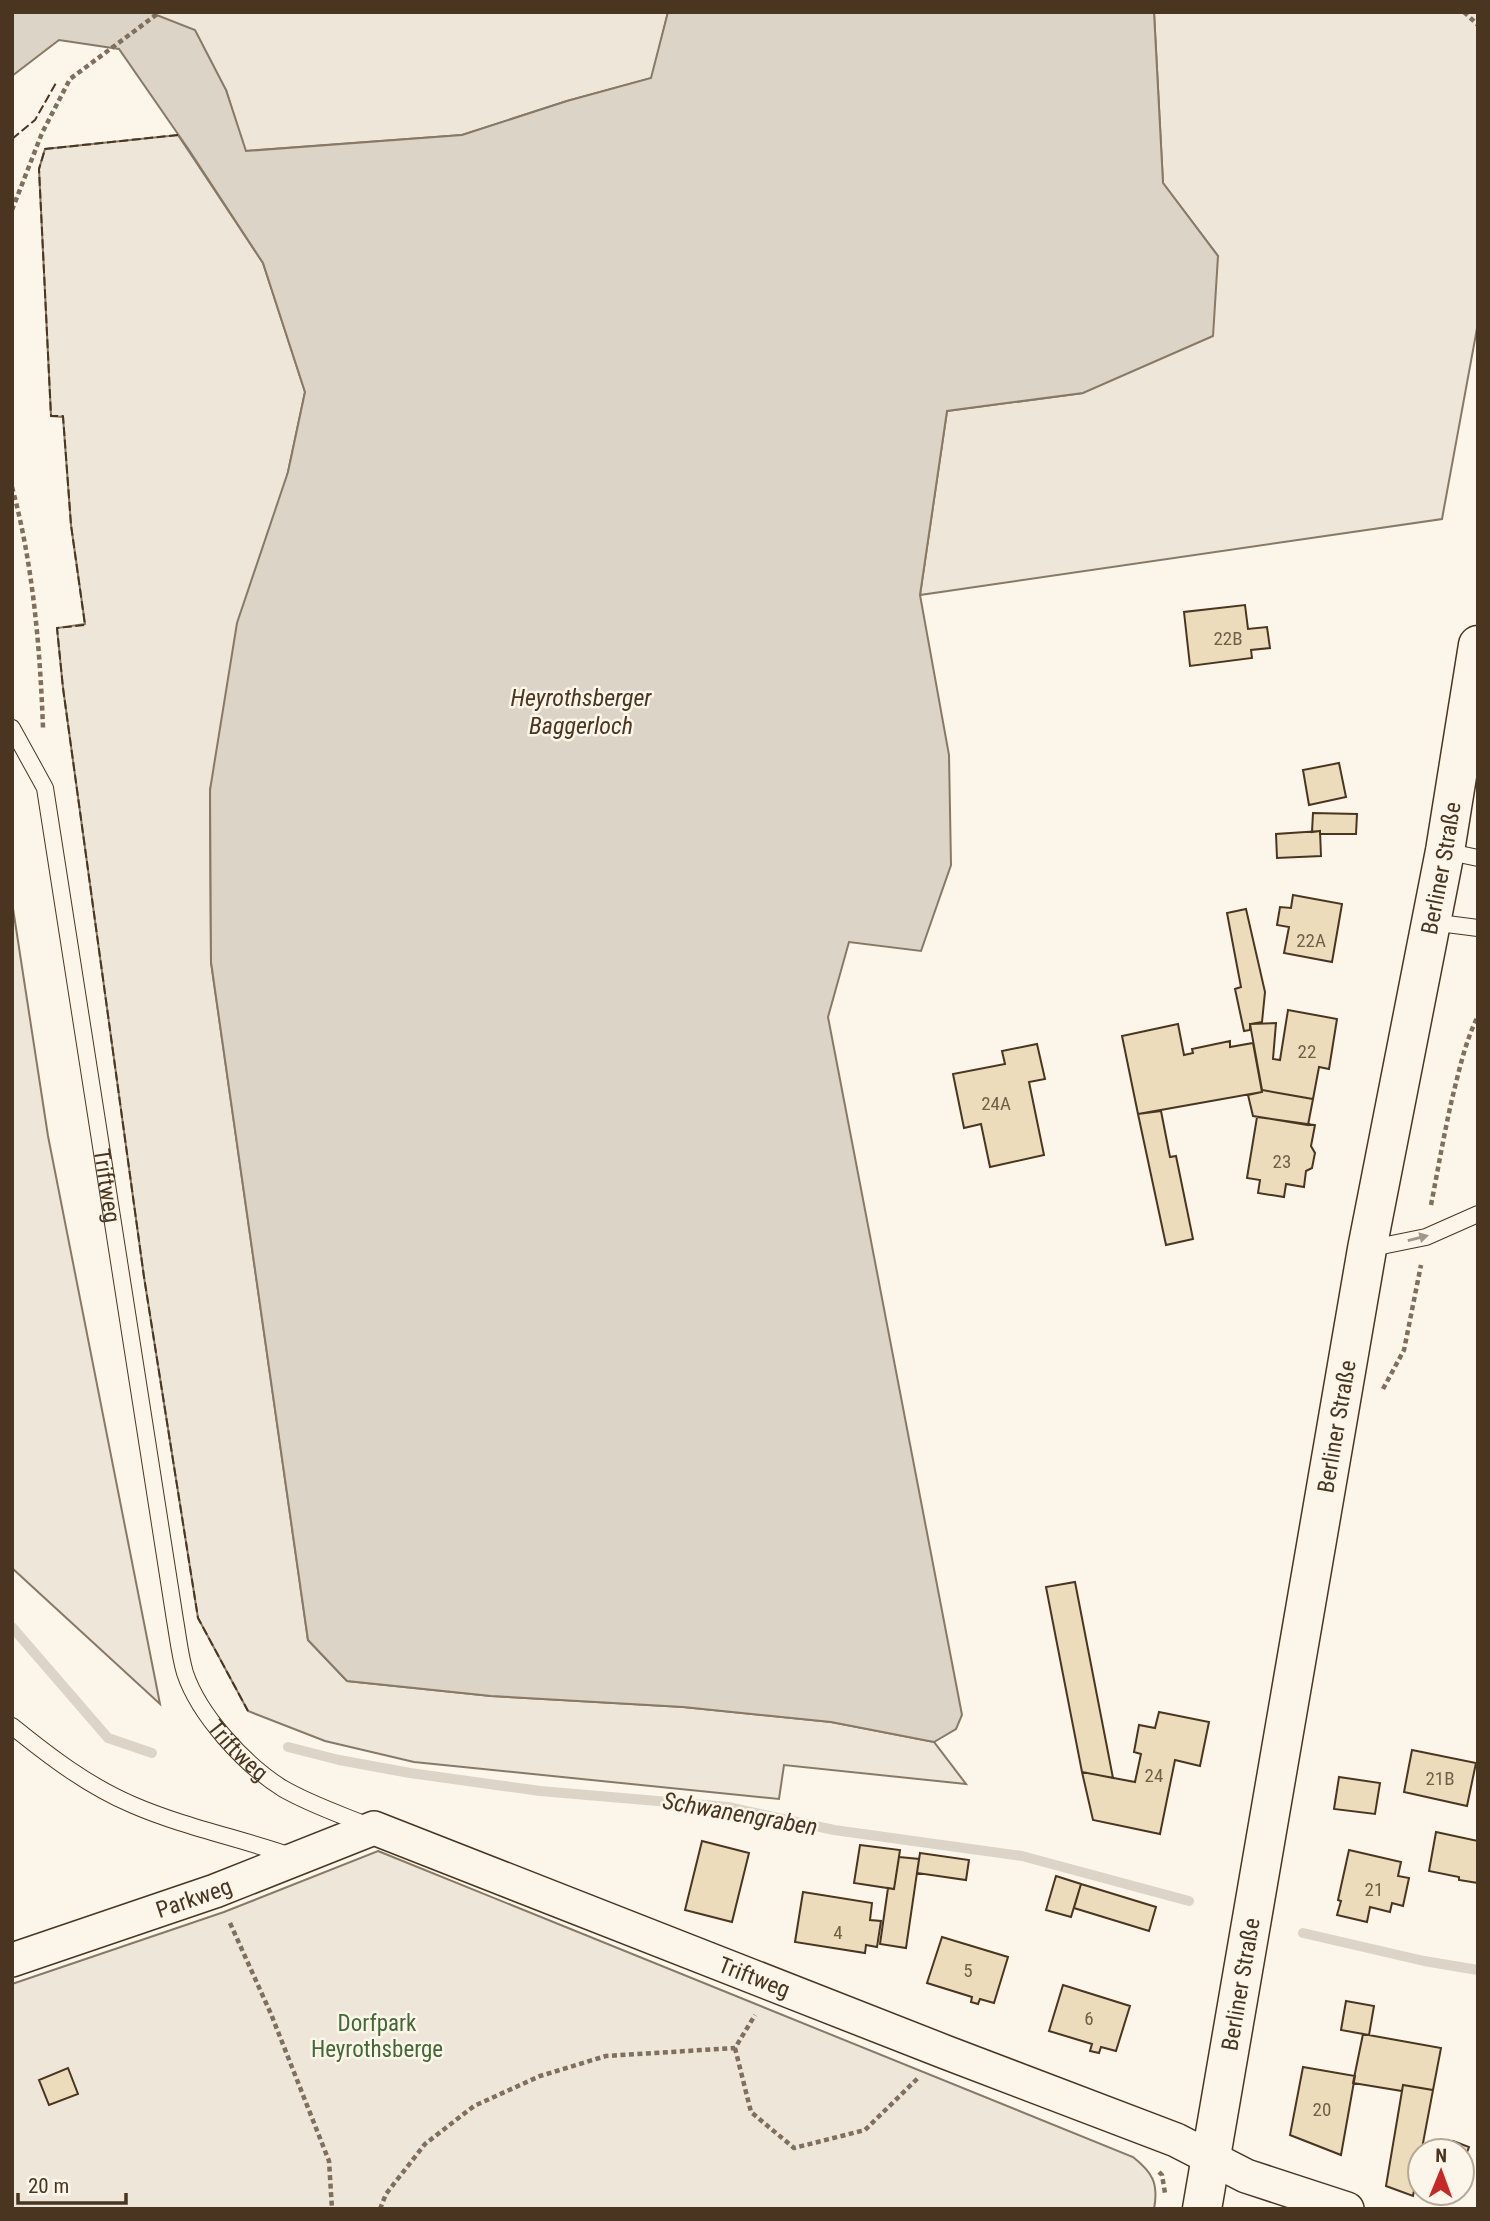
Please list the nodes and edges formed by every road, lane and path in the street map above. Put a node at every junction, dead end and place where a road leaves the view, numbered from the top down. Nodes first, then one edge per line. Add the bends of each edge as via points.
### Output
1 (160, 12) edge
2 (1464, 12) edge
3 (1478, 25) edge
4 (12, 210) edge
5 (12, 487) edge
6 (1478, 645) edge
7 (12, 728) edge
8 (45, 788) junction
9 (1461, 855) edge
10 (1431, 922) junction
11 (1478, 928) edge
12 (1478, 1214) edge
13 (1367, 1249) junction
14 (12, 1726) edge
15 (373, 1828) junction
16 (297, 1858) junction
17 (215, 1891) junction
18 (12, 1960) edge
19 (777, 1986) junction
20 (735, 2048) junction
21 (945, 2052) junction
22 (1211, 2158) junction
23 (1154, 2165) dead end
24 (1184, 2204) edge
25 (332, 2209) edge
26 (380, 2209) edge
27 (1347, 2209) edge

1 - 4 path via 70,79 42,133
2 - 3 path
5 - 8 path via 23,527 41,666
6 - 9 main road, Berliner Straße
7 - 8 lane, Triftweg
8 - 15 lane, Triftweg via 185,1673 220,1732 253,1765 282,1787
9 - 10 main road, Berliner Straße
10 - 11 lane
10 - 13 main road, Berliner Straße
13 -> 12 lane via 1426,1237
13 - 22 main road, Berliner Straße
14 - 16 lane via 89,1783 132,1805
15 - 16 street, Parkweg
15 - 19 street, Triftweg
16 - 17 street, Parkweg
17 - 18 street, Parkweg
17 - 25 path via 271,2014 329,2161
19 - 20 path
19 - 21 street, Triftweg
20 - 21 path via 751,2112 794,2148 865,2130
20 - 26 path via 606,2056 540,2076 474,2106 425,2144 386,2194
21 - 22 street, Triftweg via 1176,2140
22 - 24 main road, Berliner Straße
22 - 27 street, Triftweg via 1246,2176
23 - 24 path

